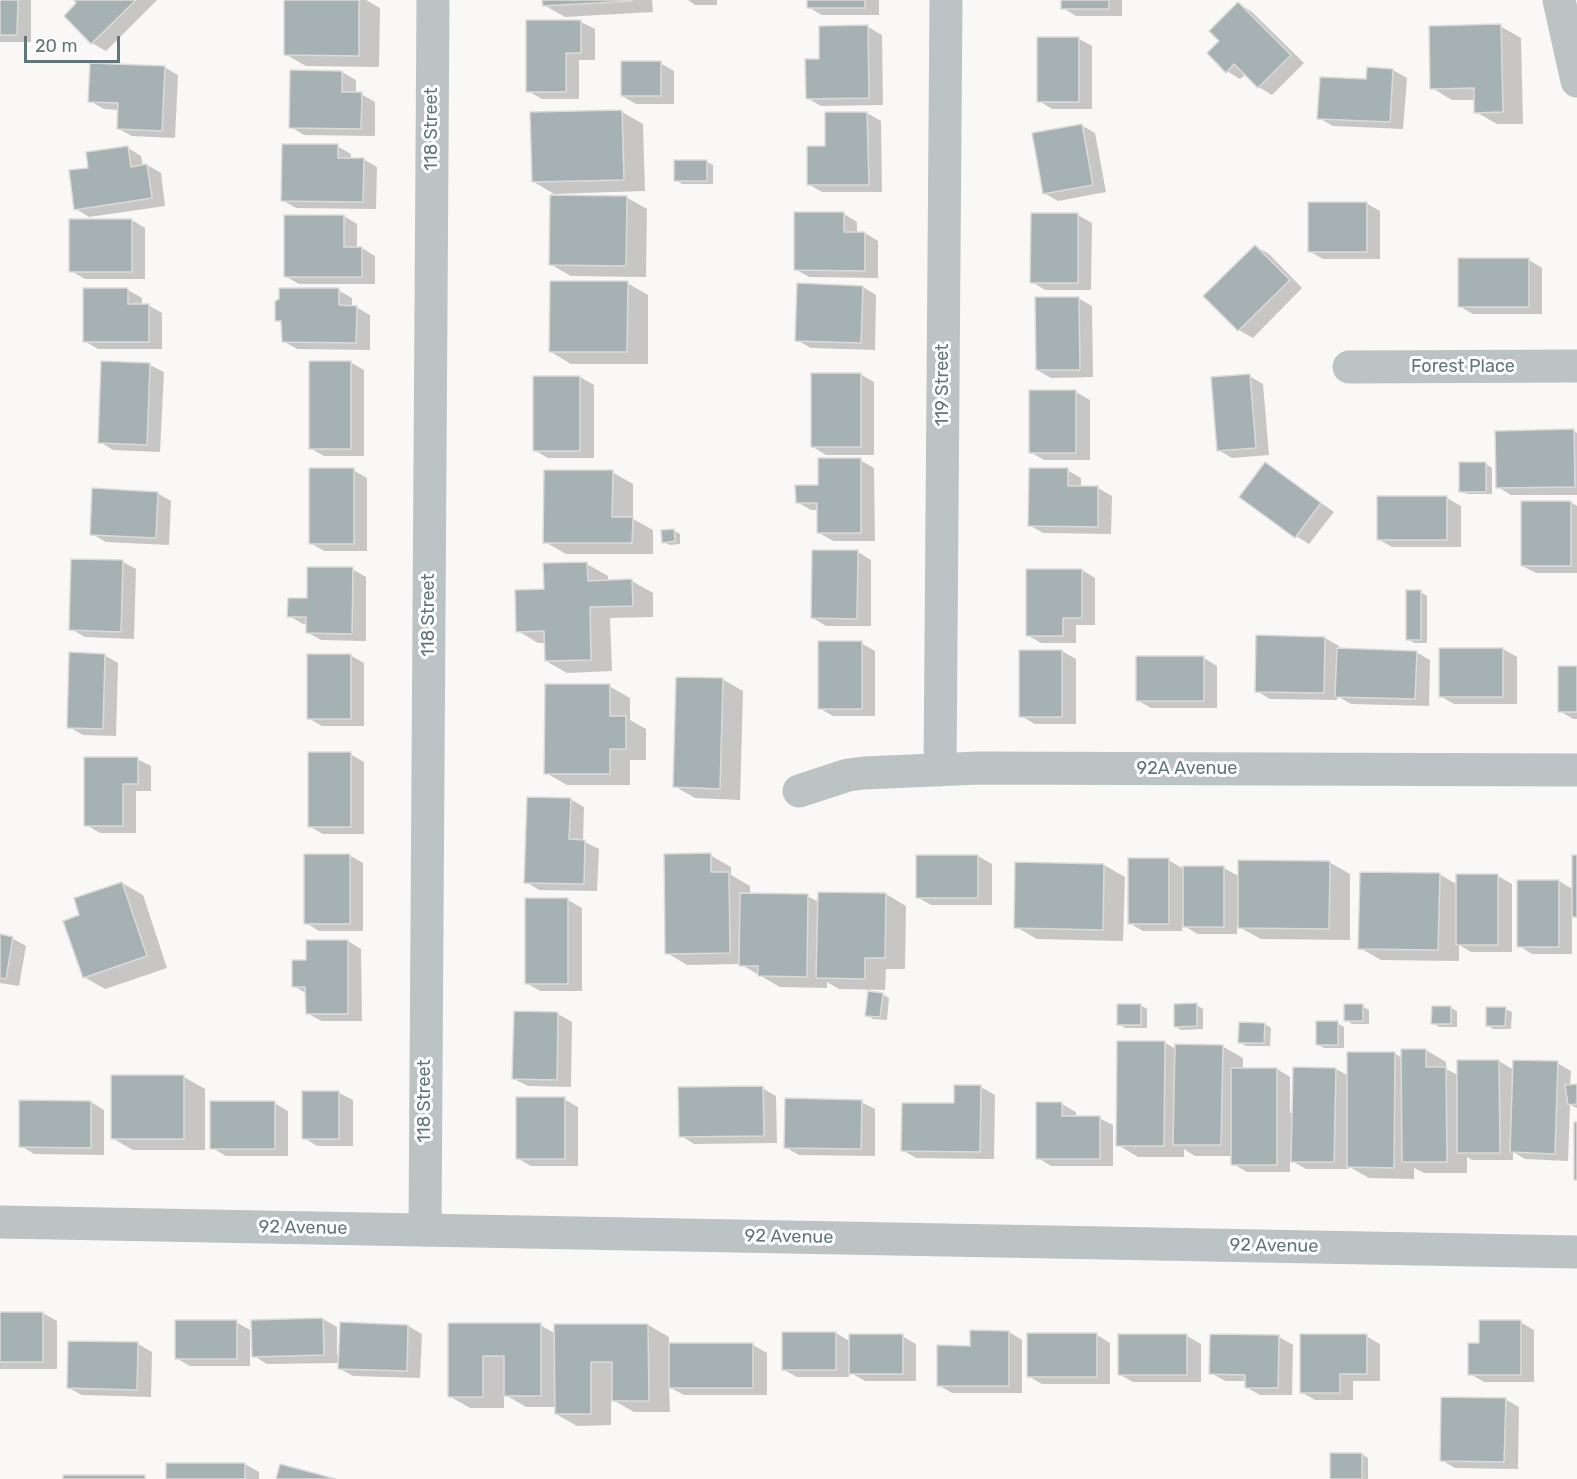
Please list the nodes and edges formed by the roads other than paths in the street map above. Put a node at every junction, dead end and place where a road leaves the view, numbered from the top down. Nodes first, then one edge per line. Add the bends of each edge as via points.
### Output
1 (433, 0) edge
2 (946, 0) edge
3 (1559, 0) edge
4 (1577, 81) edge
5 (1577, 366) edge
6 (1349, 367) dead end
7 (940, 770) junction
8 (1577, 770) edge
9 (799, 791) dead end
10 (0, 1222) edge
11 (425, 1230) junction
12 (1577, 1252) edge

1 - 11 street, 118 Street
2 - 7 street, 119 Street
3 - 4 street
5 - 6 street, Forest Place
7 - 8 street, 92A Avenue
7 - 9 street, 92A Avenue via 848,775
10 - 11 street, 92 Avenue
11 - 12 street, 92 Avenue

